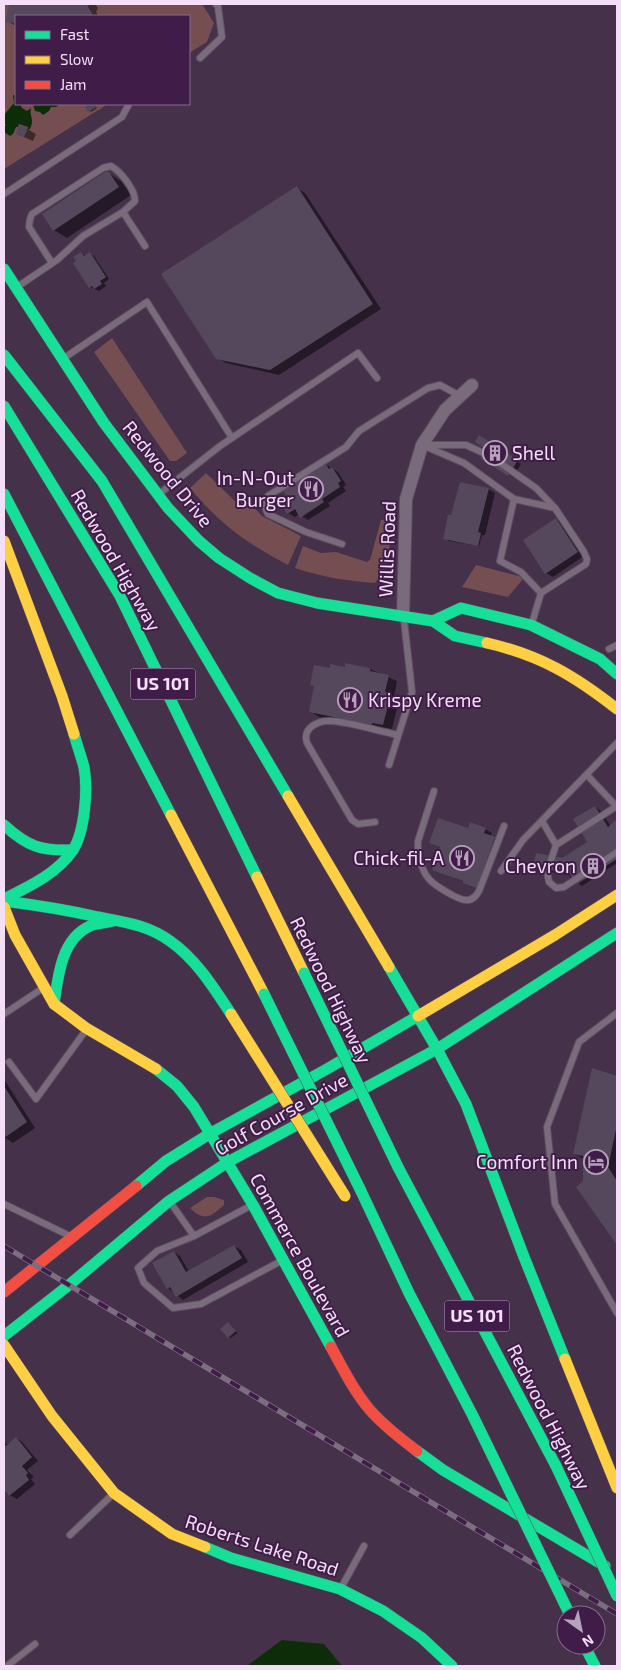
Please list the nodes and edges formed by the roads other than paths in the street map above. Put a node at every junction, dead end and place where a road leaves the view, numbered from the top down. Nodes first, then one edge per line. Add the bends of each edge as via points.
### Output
1 (216, 4) edge
2 (200, 58) dead end
3 (128, 105) edge
4 (4, 194) edge
5 (123, 212) junction
6 (145, 246) dead end
7 (52, 263) junction
8 (4, 269) edge
9 (16, 287) junction
10 (4, 355) edge
11 (62, 359) junction
12 (378, 378) dead end
13 (472, 385) dead end
14 (460, 396) junction
15 (4, 406) edge
16 (232, 438) junction
17 (422, 445) junction
18 (4, 494) edge
19 (158, 495) junction
20 (514, 499) junction
21 (554, 508) junction
22 (4, 541) edge
23 (342, 544) dead end
24 (540, 593) junction
25 (403, 616) junction
26 (433, 621) junction
27 (532, 625) junction
28 (617, 645) edge
29 (609, 649) dead end
30 (617, 674) edge
31 (617, 709) edge
32 (398, 735) junction
33 (617, 744) edge
34 (389, 765) dead end
35 (587, 775) junction
36 (434, 792) dead end
37 (617, 807) edge
38 (542, 821) junction
39 (375, 822) dead end
40 (4, 825) edge
41 (504, 826) dead end
42 (556, 845) junction
43 (73, 850) junction
44 (617, 852) edge
45 (501, 871) dead end
46 (617, 895) edge
47 (4, 900) edge
48 (5, 913) edge
49 (114, 920) junction
50 (617, 933) edge
51 (44, 987) junction
52 (54, 1004) junction
53 (617, 1013) edge
54 (4, 1014) edge
55 (418, 1016) junction
56 (86, 1028) junction
57 (437, 1049) junction
58 (9, 1062) dead end
59 (210, 1134) junction
60 (228, 1162) junction
61 (348, 1200) dead end
62 (169, 1201) junction
63 (4, 1204) edge
64 (253, 1205) junction
65 (366, 1228) dead end
66 (194, 1236) junction
67 (71, 1237) junction
68 (283, 1260) junction
69 (4, 1292) edge
70 (409, 1293) junction
71 (617, 1296) edge
72 (610, 1301) junction
73 (617, 1313) edge
74 (4, 1336) edge
75 (4, 1345) edge
76 (617, 1488) edge
77 (114, 1493) junction
78 (70, 1535) dead end
79 (364, 1546) dead end
80 (617, 1573) edge
81 (340, 1590) junction
82 (617, 1596) edge
83 (565, 1605) edge
84 (35, 1644) dead end
85 (7, 1666) edge
86 (452, 1666) edge

1 - 2 lane via 222,37
3 - 4 lane via 122,117
5 - 6 lane
5 - 7 lane via 83,236
5 - 7 lane via 135,201 135,195 118,170 111,166 32,214 29,227
7 - 9 lane
8 - 9 main road, Redwood Drive
9 - 11 main road, Redwood Drive
10 - 55 main road via 102,481
11 - 16 lane via 147,302
11 - 19 main road, Redwood Drive via 104,423
12 - 16 lane via 358,353
13 - 14 street, Willis Road
14 - 17 street, Willis Road via 445,410
14 - 23 lane via 440,385 428,388 359,431 346,447 268,496 265,501 268,514
15 - 82 main road, Redwood Highway / US 101, bridge via 120,596 398,1167 556,1466
16 - 19 lane
17 - 20 lane via 464,463
17 - 21 lane via 466,445 490,456 536,488
17 - 25 street, Willis Road via 406,499
18 - 70 main road, US 101, bridge via 264,994
19 - 25 main road, Redwood Drive via 199,541 219,558 278,593 317,603
20 - 21 lane
20 - 24 lane via 500,561 521,572
21 - 24 lane via 584,552 586,564
22 - 43 main road via 62,696 84,768 86,797 81,829
24 - 27 lane
25 - 26 main road, Redwood Drive
25 - 32 lane via 412,692
26 - 27 main road via 461,608
26 - 31 main road, Redwood Drive via 455,636 514,649 551,665 585,684
27 - 30 main road via 600,659
28 - 29 lane
32 - 34 lane
32 - 39 lane via 331,721 320,722 306,732 306,743 352,820 358,824
33 - 35 lane
35 - 37 lane
35 - 38 lane
36 - 41 lane via 418,849 428,879 461,899 475,897 479,891
37 - 42 lane
38 - 42 lane
38 - 45 lane via 523,840
40 - 43 main road via 30,846 47,851
42 - 44 lane via 547,872 549,882 556,888 564,887
43 - 47 main road via 55,869
46 - 55 main road, Golf Course Drive
47 - 49 main road
48 - 51 main road, Commerce Boulevard via 12,937
49 - 52 main road via 87,928 70,944 62,960
49 - 61 main road, bridge via 152,930 180,947 204,974
50 - 57 main road, Golf Course Drive
51 - 52 main road, Commerce Boulevard
51 - 54 lane
52 - 56 main road, Commerce Boulevard
53 - 72 lane via 579,1042 547,1126 555,1204
55 - 57 main road
55 - 59 main road, Golf Course Drive
56 - 58 lane via 36,1099
56 - 59 main road, Commerce Boulevard via 151,1064 177,1086
57 - 60 main road, Golf Course Drive
57 - 76 main road via 466,1104
59 - 60 main road, Commerce Boulevard
59 - 67 main road, Golf Course Drive via 166,1161
60 - 62 main road, Golf Course Drive
60 - 64 main road, Commerce Boulevard
62 - 66 lane
62 - 74 main road, Golf Course Drive
63 - 67 lane
64 - 66 lane
64 - 68 main road, Commerce Boulevard
65 - 70 main road
66 - 68 lane via 157,1251 138,1268 144,1283 173,1308 201,1304
67 - 69 main road, Golf Course Drive
68 - 80 main road, Commerce Boulevard via 351,1384 371,1411 401,1439 443,1470
70 - 83 main road, US 101, bridge
71 - 72 lane
72 - 73 lane
75 - 77 main road, Roberts Lake Road via 52,1416
77 - 78 lane
77 - 81 main road, Roberts Lake Road via 172,1534 231,1558
79 - 81 lane
81 - 86 main road, Roberts Lake Road via 382,1611 422,1638
84 - 85 lane

